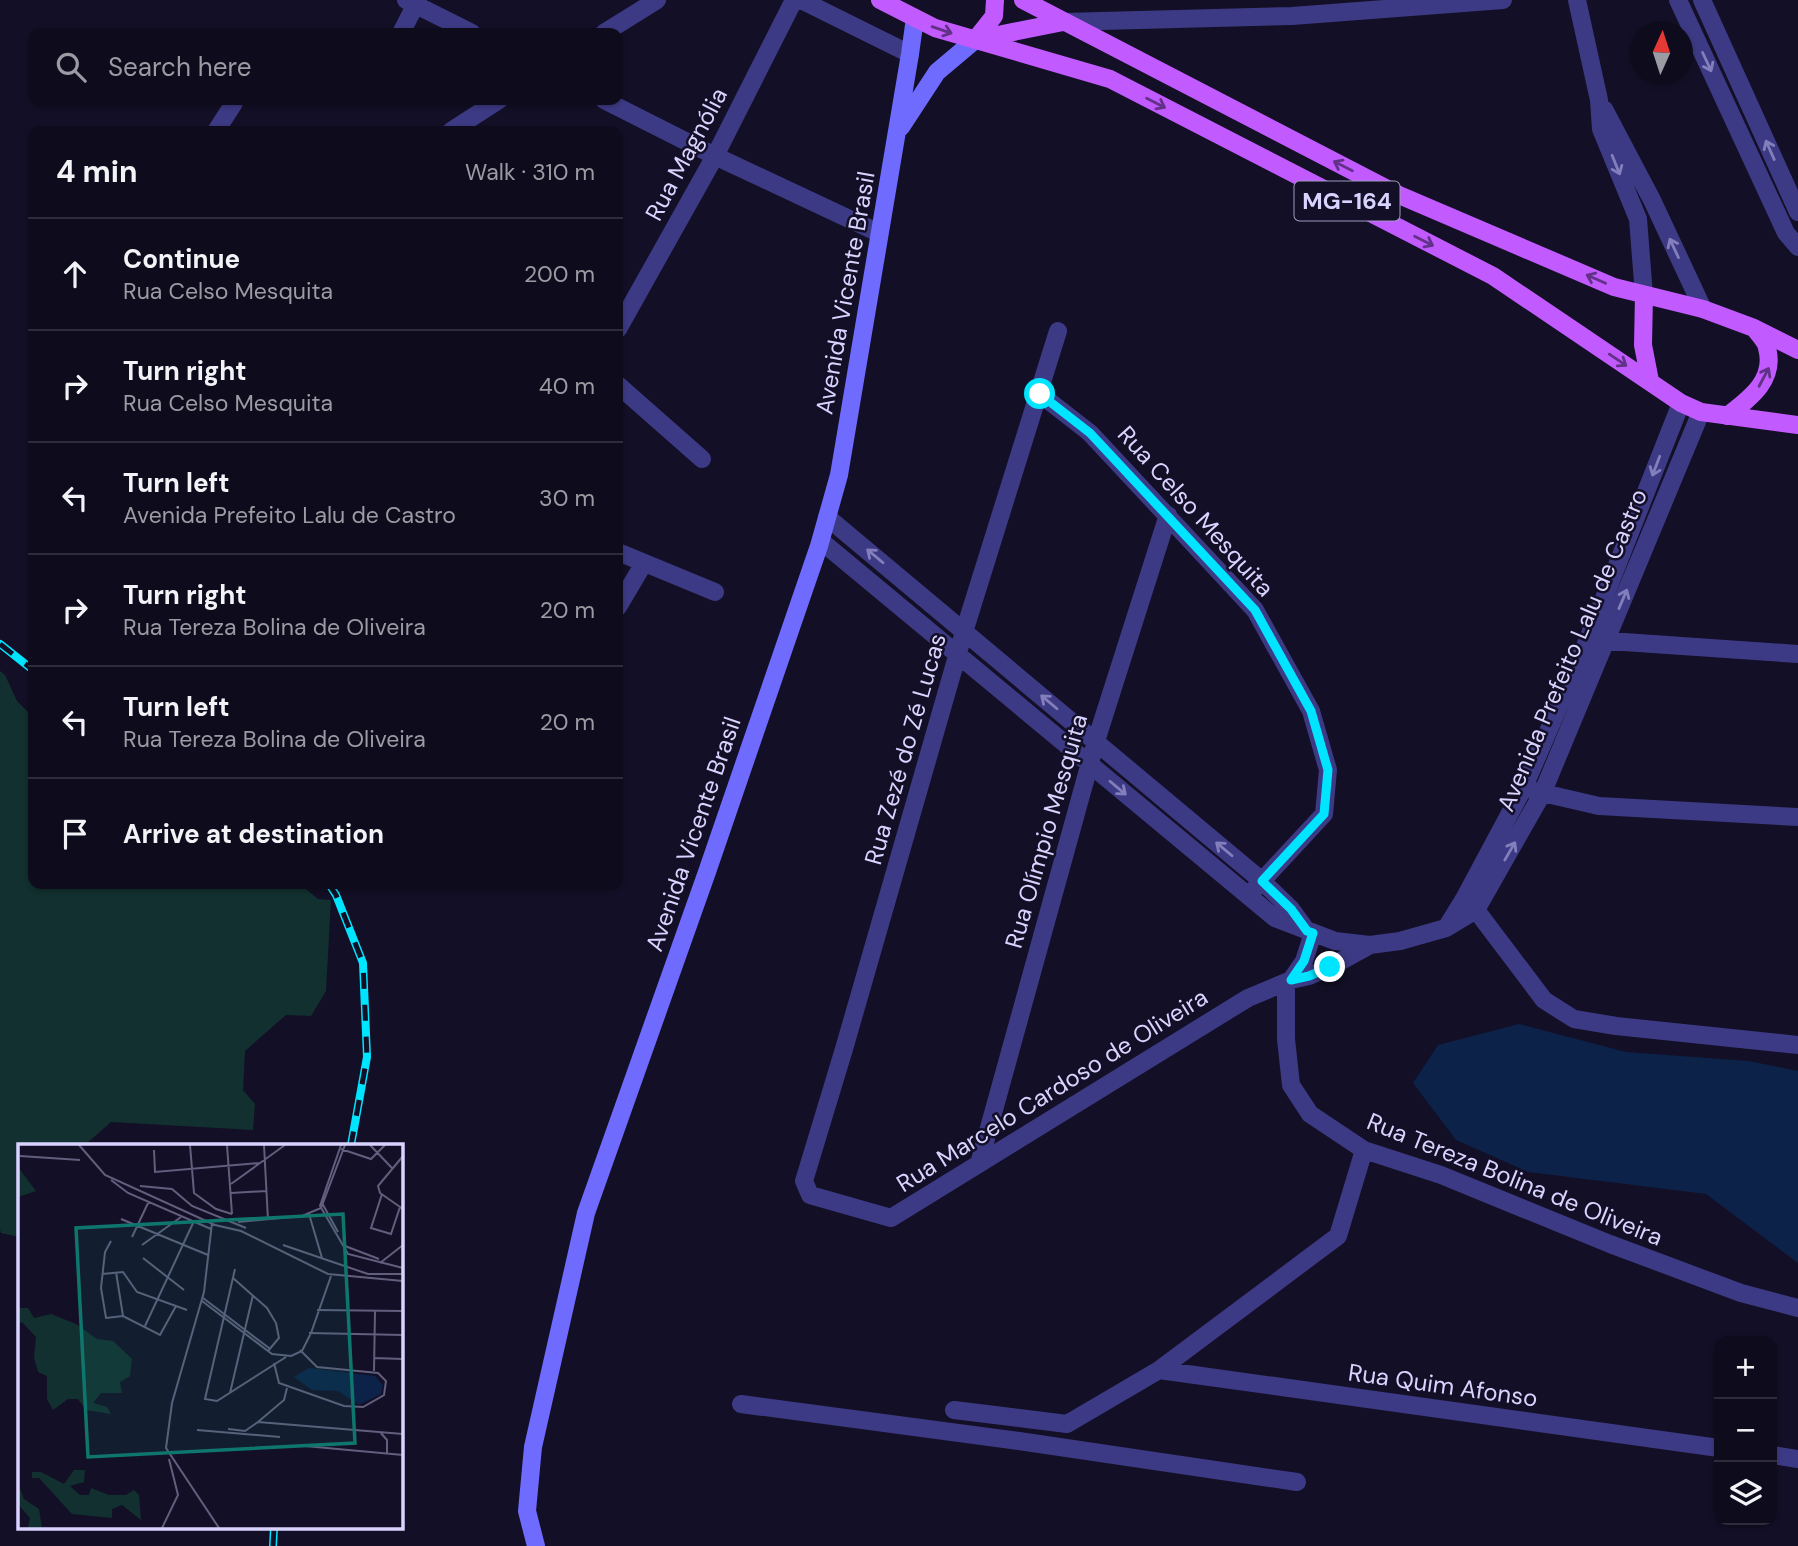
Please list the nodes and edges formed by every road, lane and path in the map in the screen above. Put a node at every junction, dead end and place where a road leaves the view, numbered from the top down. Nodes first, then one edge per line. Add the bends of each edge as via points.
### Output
1 (657, 0) edge
2 (794, 0) edge
3 (802, 0) edge
4 (880, 0) edge
5 (995, 0) edge
6 (1503, 0) edge
7 (1577, 0) edge
8 (1678, 0) edge
9 (1702, 0) edge
10 (413, 1) edge
11 (1034, 3) edge
12 (1292, 8) edge
13 (917, 9) edge
14 (1063, 22) junction
15 (403, 28) edge
16 (463, 28) edge
17 (612, 28) edge
18 (975, 40) junction
19 (910, 54) junction
20 (1599, 100) junction
21 (233, 105) edge
22 (491, 105) edge
23 (614, 105) edge
24 (1752, 109) junction
25 (1733, 117) junction
26 (219, 126) edge
27 (459, 126) edge
28 (897, 133) junction
29 (715, 156) junction
30 (1798, 212) edge
31 (879, 233) junction
32 (1798, 247) edge
33 (1644, 295) junction
34 (1703, 309) junction
35 (623, 320) edge
36 (1754, 328) junction
37 (1058, 331) dead end
38 (1798, 350) edge
39 (1650, 382) junction
40 (623, 389) edge
41 (1040, 394) junction
42 (1681, 402) junction
43 (1701, 412) junction
44 (1727, 416) junction
45 (1798, 425) edge
46 (702, 459) dead end
47 (1168, 515) junction
48 (827, 517) junction
49 (821, 541) junction
50 (623, 554) edge
51 (644, 563) junction
52 (715, 592) dead end
53 (623, 599) edge
54 (964, 632) junction
55 (1596, 640) junction
56 (1798, 654) edge
57 (958, 655) junction
58 (1096, 741) junction
59 (1090, 764) junction
60 (1524, 787) junction
61 (1542, 794) junction
62 (1798, 817) edge
63 (1262, 881) junction
64 (1248, 896) junction
65 (1470, 904) junction
66 (1310, 932) junction
67 (1370, 945) junction
68 (1289, 981) junction
69 (1798, 1045) edge
70 (1364, 1150) junction
71 (979, 1164) junction
72 (804, 1181) joint
73 (1798, 1308) edge
74 (1159, 1370) junction
75 (741, 1404) dead end
76 (954, 1410) dead end
77 (1067, 1424) junction
78 (1063, 1447) junction
79 (1714, 1447) edge
80 (1777, 1456) edge
81 (1798, 1459) edge
82 (1297, 1482) dead end
83 (536, 1546) edge

1 - 17 street
2 - 29 street, Rua Magnólia
3 - 19 street
4 - 13 main road, MG-164
5 - 18 main road via 994,16
6 - 12 street
7 - 20 street
8 -> 25 street
9 - 24 street
10 - 15 street
10 - 16 street
11 - 14 main road, MG-164
12 - 14 street
13 -> 18 main road, MG-164 via 935,28
13 - 19 street, Avenida Vicente Brasil
14 - 18 main road
33 -> 14 main road, MG-164 via 1614,287 1399,195
18 - 28 street, Avenida Vicente Brasil via 937,72
18 -> 39 main road, MG-164 via 1110,79 1493,276
19 - 28 street, Avenida Vicente Brasil
20 -> 33 street via 1601,129 1638,219
34 -> 20 street
21 - 26 street
22 - 27 street
23 - 29 street
24 - 25 street
30 -> 24 street
25 - 32 street via 1786,233
28 - 31 street, Avenida Vicente Brasil
29 - 31 street
29 - 35 street, Rua Magnólia
31 - 48 street, Avenida Vicente Brasil via 839,475
33 - 34 main road, MG-164
33 - 39 main road via 1643,345
34 - 36 main road, MG-164
36 - 38 main road, MG-164
44 -> 36 main road via 1752,398 1770,369 1767,346
37 - 41 street, Rua Zezé do Zé Lucas
39 - 42 main road, MG-164
40 - 46 street
41 - 47 street, Rua Celso Mesquita via 1090,433
41 - 54 street, Rua Zezé do Zé Lucas
42 - 43 main road, MG-164
42 -> 55 street, Avenida Prefeito Lalu de Castro
43 - 44 main road, MG-164
55 -> 43 street, Avenida Prefeito Lalu de Castro
44 - 45 main road, MG-164
47 - 58 street, Rua Olímpio Mesquita
47 - 63 street, Rua Celso Mesquita via 1255,610 1311,711 1328,770 1324,814
48 - 49 street, Avenida Vicente Brasil
54 -> 48 street
49 - 57 street, Avenida Prefeito Lalu de Castro
49 - 83 street, Avenida Vicente Brasil via 586,1213 533,1447 527,1511
50 - 51 street
51 - 52 street
51 - 53 street
54 - 57 street, Rua Zezé do Zé Lucas
58 -> 54 street
55 - 56 street
55 - 60 street, Avenida Prefeito Lalu de Castro
55 - 61 street, Avenida Prefeito Lalu de Castro
57 - 59 street, Avenida Prefeito Lalu de Castro
57 - 72 street, Rua Zezé do Zé Lucas
58 - 59 street, Rua Olímpio Mesquita
63 -> 58 street
59 -> 64 street, Avenida Prefeito Lalu de Castro
59 - 71 street, Rua Olímpio Mesquita
60 - 61 street
60 - 65 street, Avenida Prefeito Lalu de Castro
61 - 62 street via 1599,806
65 -> 61 street, Avenida Prefeito Lalu de Castro
63 - 64 street, Rua Celso Mesquita
63 - 66 street
64 - 66 street, Avenida Prefeito Lalu de Castro via 1275,918
65 - 67 street, Avenida Prefeito Lalu de Castro via 1446,928
65 - 69 street via 1544,1000 1574,1019
66 - 67 street, Avenida Prefeito Lalu de Castro via 1335,941
66 - 68 street, Rua Tereza Bolina de Oliveira via 1304,961
67 - 68 street via 1330,967
68 - 70 street, Rua Tereza Bolina de Oliveira via 1286,1039 1291,1085 1310,1114
68 - 71 street, Rua Marcelo Cardoso de Oliveira via 1203,1024
70 - 73 street, Rua Tereza Bolina de Oliveira via 1441,1175 1741,1293
70 - 74 street via 1338,1236
71 - 72 street, Rua Marcelo Cardoso de Oliveira via 891,1218 810,1195
74 - 77 street
74 - 79 street, Rua Quim Afonso
75 - 78 street
76 - 77 street
77 - 78 street
78 - 82 street
80 - 81 street

